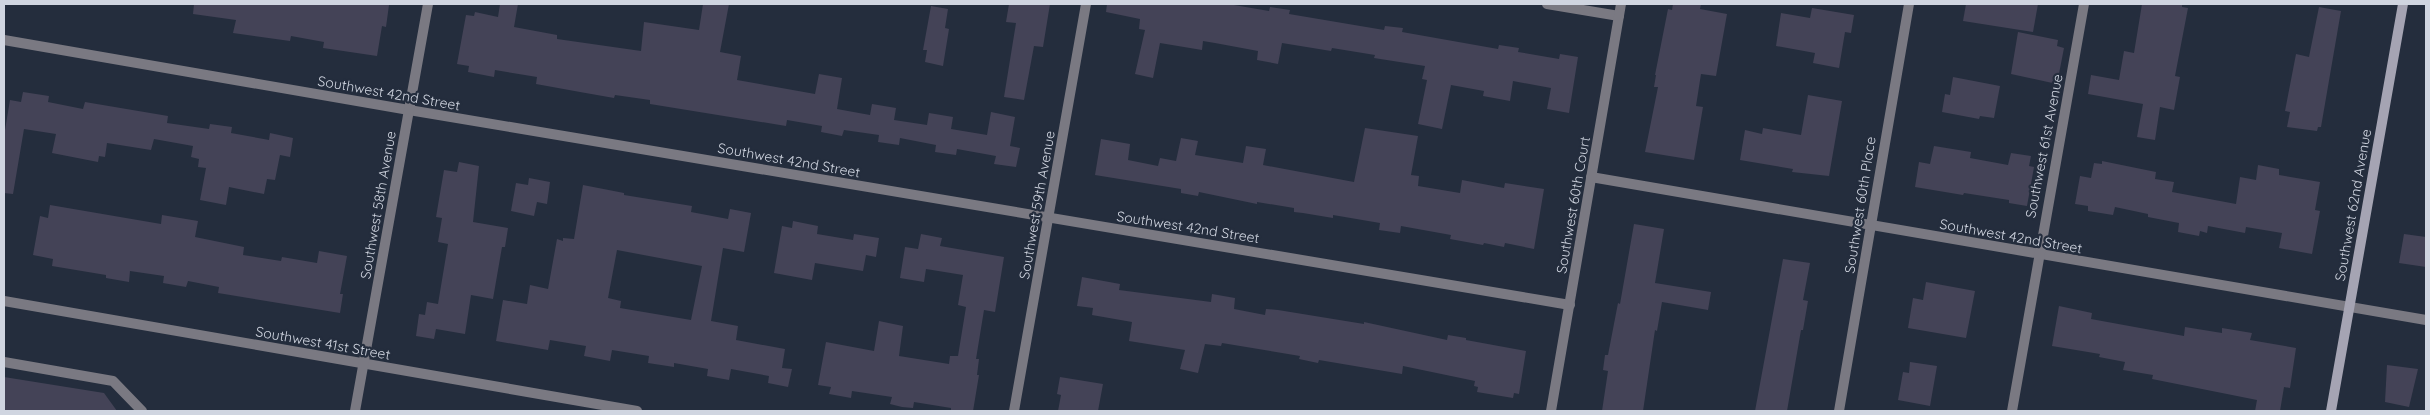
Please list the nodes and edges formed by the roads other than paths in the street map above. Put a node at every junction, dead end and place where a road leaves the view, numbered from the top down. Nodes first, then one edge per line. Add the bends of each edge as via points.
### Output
1 (428, 4) edge
2 (1086, 4) edge
3 (1546, 4) edge
4 (1621, 4) edge
5 (1909, 4) edge
6 (2084, 4) edge
7 (2403, 4) edge
8 (1619, 16) junction
9 (4, 40) edge
10 (409, 110) junction
11 (1591, 177) junction
12 (1049, 218) junction
13 (1871, 226) junction
14 (2039, 255) junction
15 (4, 301) edge
16 (1570, 305) junction
17 (2349, 307) junction
18 (2426, 320) edge
19 (4, 362) edge
20 (363, 364) junction
21 (142, 411) edge
22 (355, 411) edge
23 (637, 411) edge
24 (1014, 411) edge
25 (1551, 411) edge
26 (1839, 411) edge
27 (2012, 411) edge
28 (2331, 411) edge

1 - 10 street, Southwest 58th Avenue
2 - 12 street, Southwest 59th Avenue
3 - 8 street
4 - 8 street, Southwest 60th Court
5 - 13 street, Southwest 60th Place
6 - 14 street, Southwest 61st Avenue
7 - 17 street, Southwest 62nd Avenue
8 - 11 street, Southwest 60th Court
9 - 10 street, Southwest 42nd Street
10 - 12 street, Southwest 42nd Street
10 - 20 street, Southwest 58th Avenue
11 - 13 street, Southwest 42nd Street
11 - 16 street, Southwest 60th Court
12 - 16 street, Southwest 42nd Street
12 - 24 street, Southwest 59th Avenue
13 - 14 street, Southwest 42nd Street
13 - 26 street, Southwest 60th Place
14 - 17 street, Southwest 42nd Street
14 - 27 street, Southwest 61st Avenue
15 - 20 street, Southwest 41st Street
16 - 25 street, Southwest 60th Court
17 - 18 street, Southwest 42nd Street
17 - 28 street, Southwest 62nd Avenue
19 - 21 street via 113,381
20 - 22 street, Southwest 58th Avenue
20 - 23 street, Southwest 41st Street

